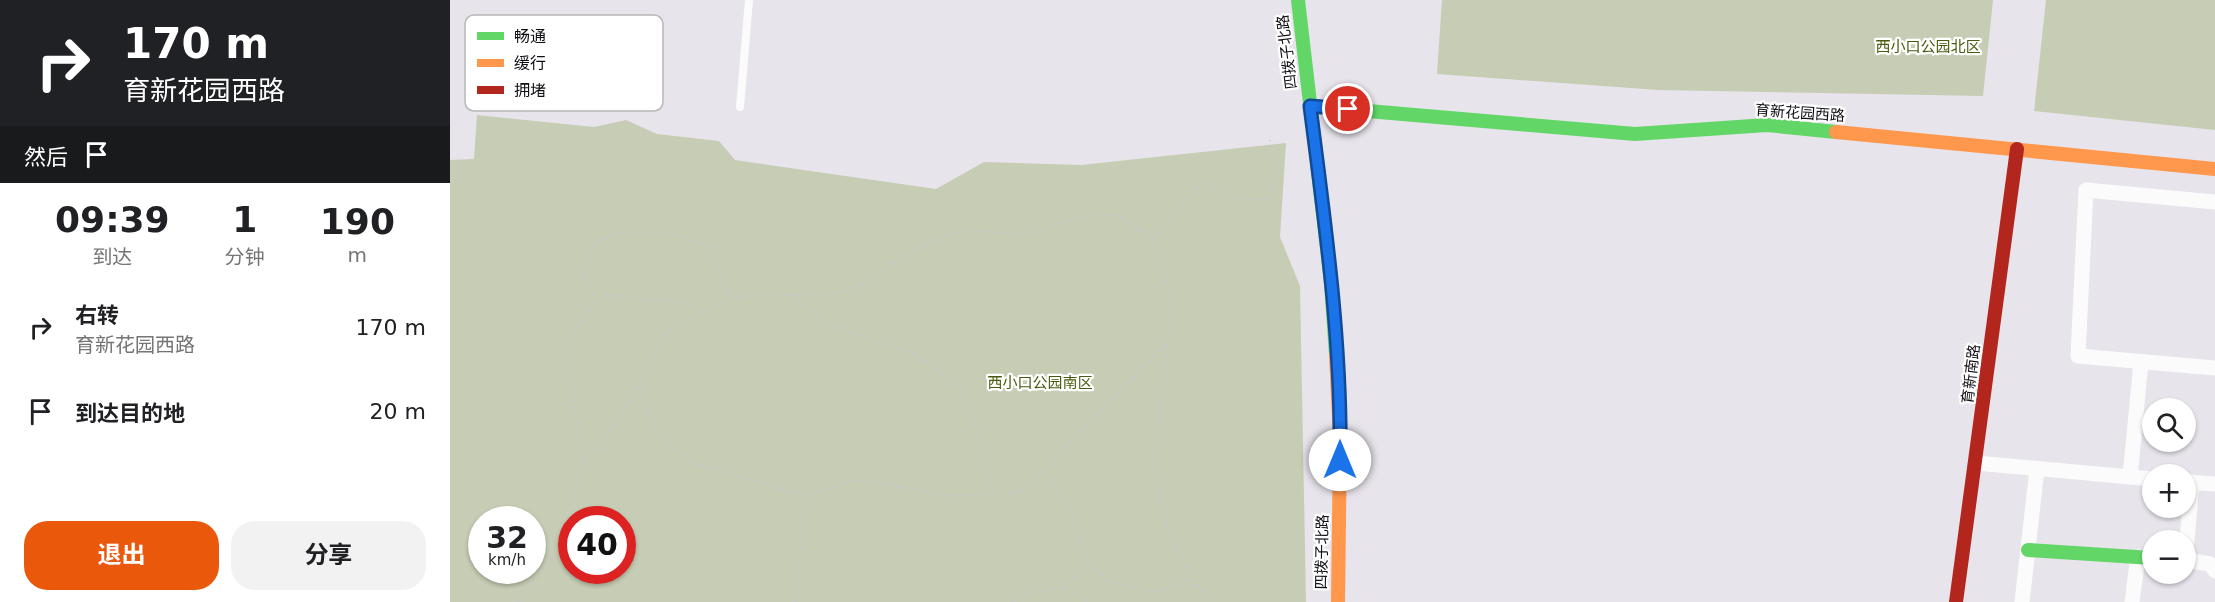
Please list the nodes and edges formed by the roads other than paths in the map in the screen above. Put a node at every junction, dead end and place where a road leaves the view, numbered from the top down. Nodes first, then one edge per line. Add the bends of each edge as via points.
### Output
1 (749, 0) edge
2 (1298, 0) edge
3 (1310, 106) junction
4 (740, 107) dead end
5 (2017, 149) junction
6 (2215, 169) edge
7 (2215, 202) edge
8 (2141, 362) junction
9 (2215, 368) edge
10 (1976, 463) junction
11 (2037, 469) junction
12 (2130, 477) junction
13 (2142, 478) edge
14 (2196, 483) edge
15 (2215, 484) edge
16 (2028, 550) junction
17 (2142, 557) edge
18 (2196, 562) edge
19 (2142, 567) edge
20 (2215, 571) edge
21 (1338, 602) edge
22 (1956, 602) edge
23 (2022, 602) edge
24 (2132, 602) edge

1 - 4 lane
2 - 3 street, 四拨子北路
3 - 5 street, 育新花园西路 via 1635,134 1767,125
3 - 21 street, 四拨子北路 via 1339,389
5 - 6 street, 育新花园西路
5 - 10 street, 育新南路
7 - 8 street via 2086,190 2078,356
8 - 9 street
8 - 12 street
10 - 11 street
10 - 22 street, 育新南路
11 - 12 street
11 - 16 street
12 - 13 street
14 - 15 street
16 - 17 street
16 - 23 street
18 - 20 street via 2210,564
19 - 24 street

